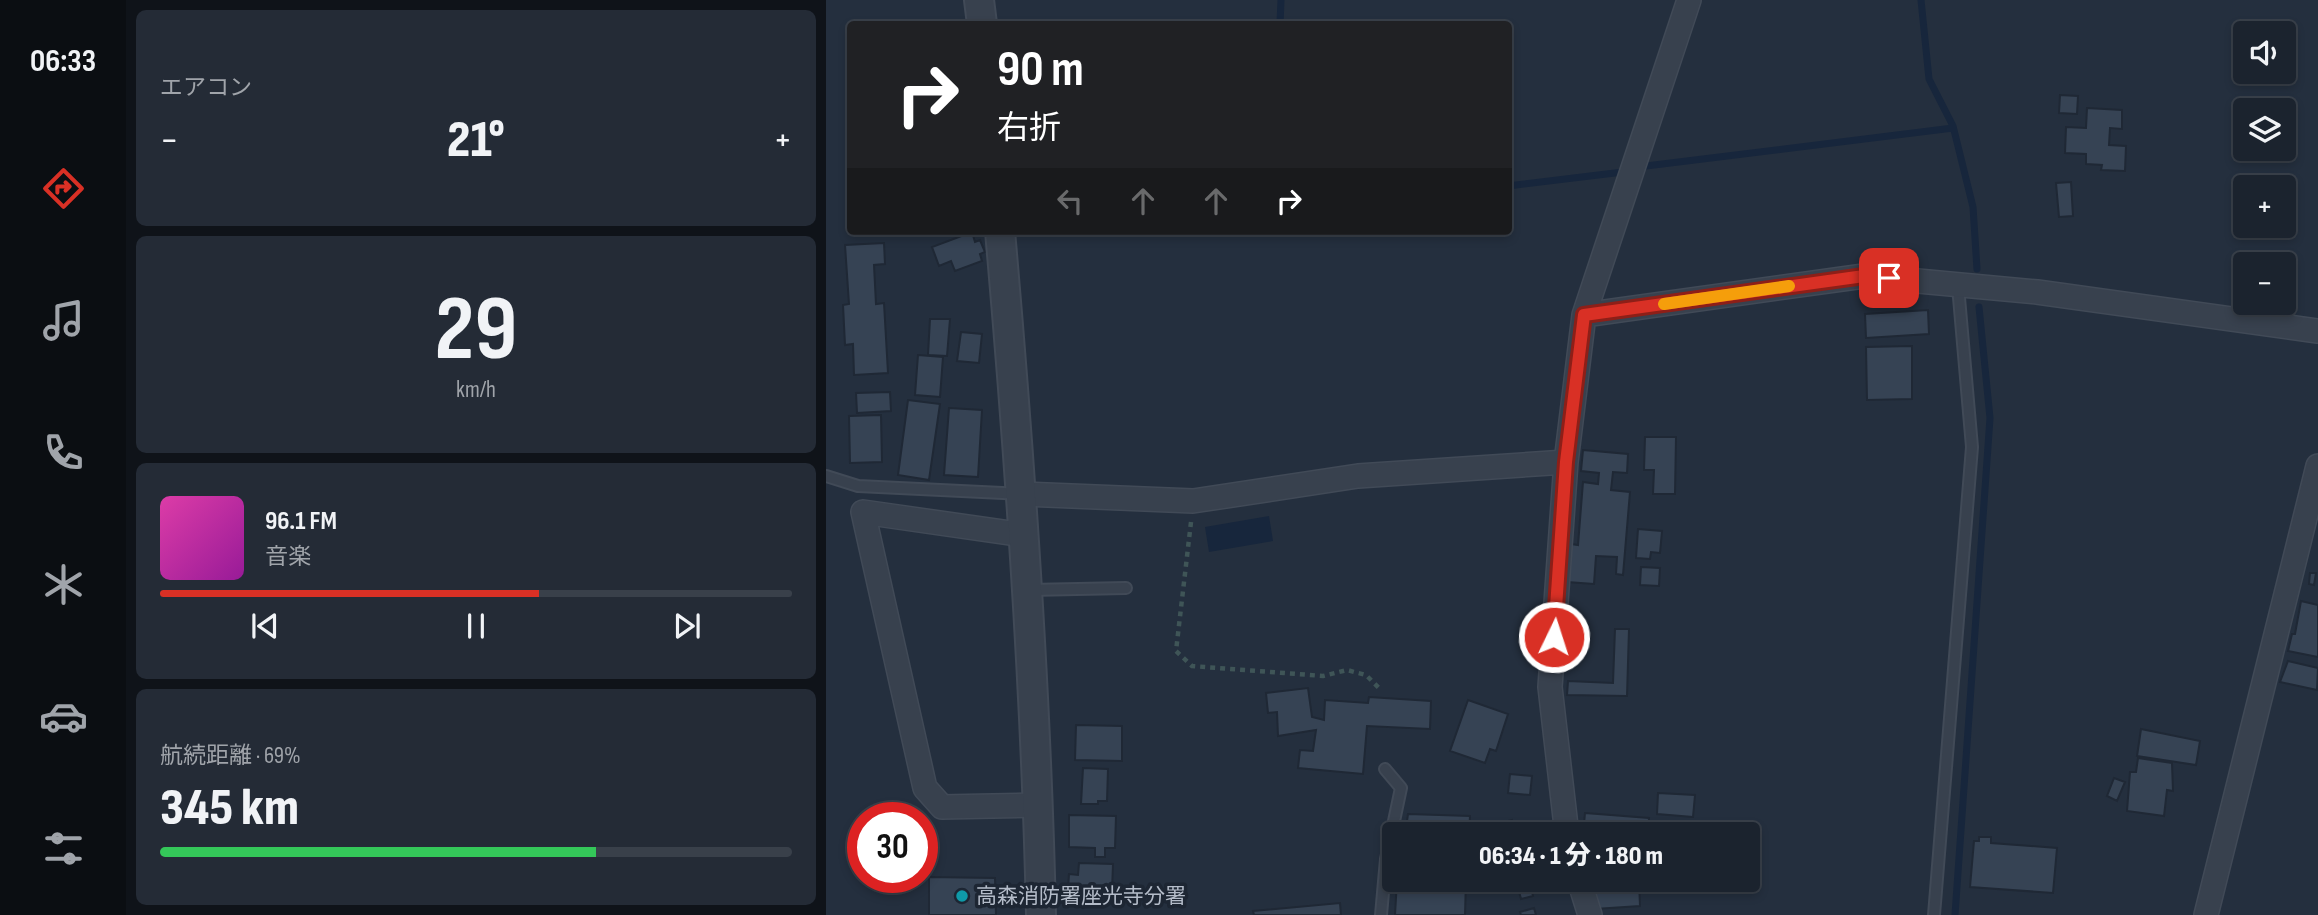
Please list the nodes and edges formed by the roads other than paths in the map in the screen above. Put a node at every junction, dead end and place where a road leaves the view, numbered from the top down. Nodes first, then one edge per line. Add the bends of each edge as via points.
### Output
1 (979, 0) edge
2 (1689, 0) edge
3 (982, 21) edge
4 (1000, 235) edge
5 (1958, 286) junction
6 (1584, 315) junction
7 (2318, 331) edge
8 (1566, 462) junction
9 (2318, 466) edge
10 (826, 476) edge
11 (1023, 495) junction
12 (1024, 536) junction
13 (1126, 587) dead end
14 (1027, 590) junction
15 (1385, 769) dead end
16 (1038, 805) junction
17 (1566, 822) edge
18 (1583, 892) edge
19 (1041, 915) edge
20 (1381, 915) edge
21 (1590, 915) edge
22 (1934, 915) edge
23 (2206, 915) edge

1 - 3 street
2 - 6 street
4 - 11 street
5 - 6 street via 1864,276
5 - 7 street via 2037,292
5 - 22 lane via 1972,447
6 - 8 street
8 - 11 street via 1358,476 1193,501
8 - 17 street via 1550,687
9 - 23 street
10 - 11 lane via 858,486
11 - 12 street
12 - 14 street
12 - 16 street via 863,512 925,788 942,807
13 - 14 lane
14 - 16 street
15 - 20 lane via 1401,788 1386,859
16 - 19 street
18 - 21 street

